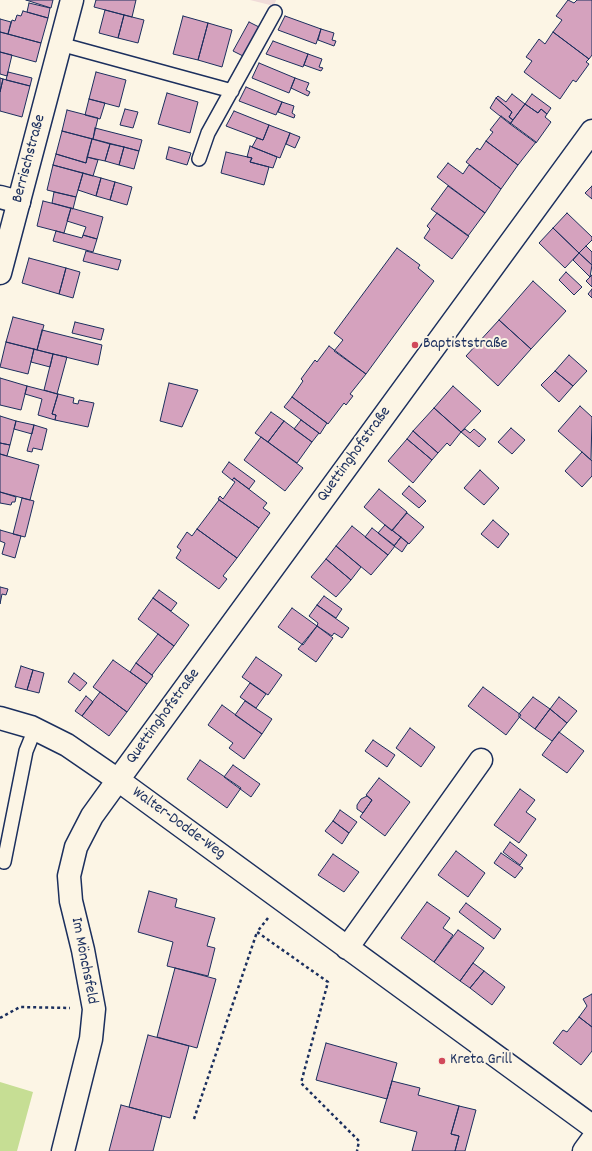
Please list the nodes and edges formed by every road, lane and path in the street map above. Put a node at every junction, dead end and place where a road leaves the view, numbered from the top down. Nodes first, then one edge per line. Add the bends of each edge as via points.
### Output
1 (72, 0) edge
2 (276, 12) dead end
3 (60, 44) junction
4 (232, 91) junction
5 (592, 131) edge
6 (199, 159) dead end
7 (9, 199) edge
8 (0, 273) edge
9 (0, 718) edge
10 (35, 729) junction
11 (481, 760) dead end
12 (118, 780) junction
13 (4, 862) dead end
14 (282, 900) junction
15 (257, 932) junction
16 (347, 948) junction
17 (94, 1008) junction
18 (0, 1018) edge
19 (194, 1119) dead end
20 (592, 1126) edge
21 (592, 1140) edge
22 (63, 1151) edge
23 (357, 1151) edge
24 (584, 1151) edge

1 - 3 street, Berrischstraße
2 - 4 lane
3 - 4 lane
3 - 7 street, Berrischstraße
4 - 6 lane via 208,133
5 - 12 street, Quettinghofstraße
7 - 8 street, Berrischstraße
9 - 10 street, Walter-Dodde-Weg
10 - 12 street, Walter-Dodde-Weg via 67,745
10 - 13 lane via 26,751
11 - 16 street
12 - 14 street, Walter-Dodde-Weg
12 - 17 street, Im Mönchsfeld via 92,816 76,847 69,876 71,901
14 - 15 path
14 - 16 street, Walter-Dodde-Weg
15 - 19 path
15 - 23 path via 328,982 301,1083 359,1141
16 - 20 street, Walter-Dodde-Weg
17 - 18 path via 20,1007
17 - 22 street, Im Mönchsfeld via 91,1039
21 - 24 street

